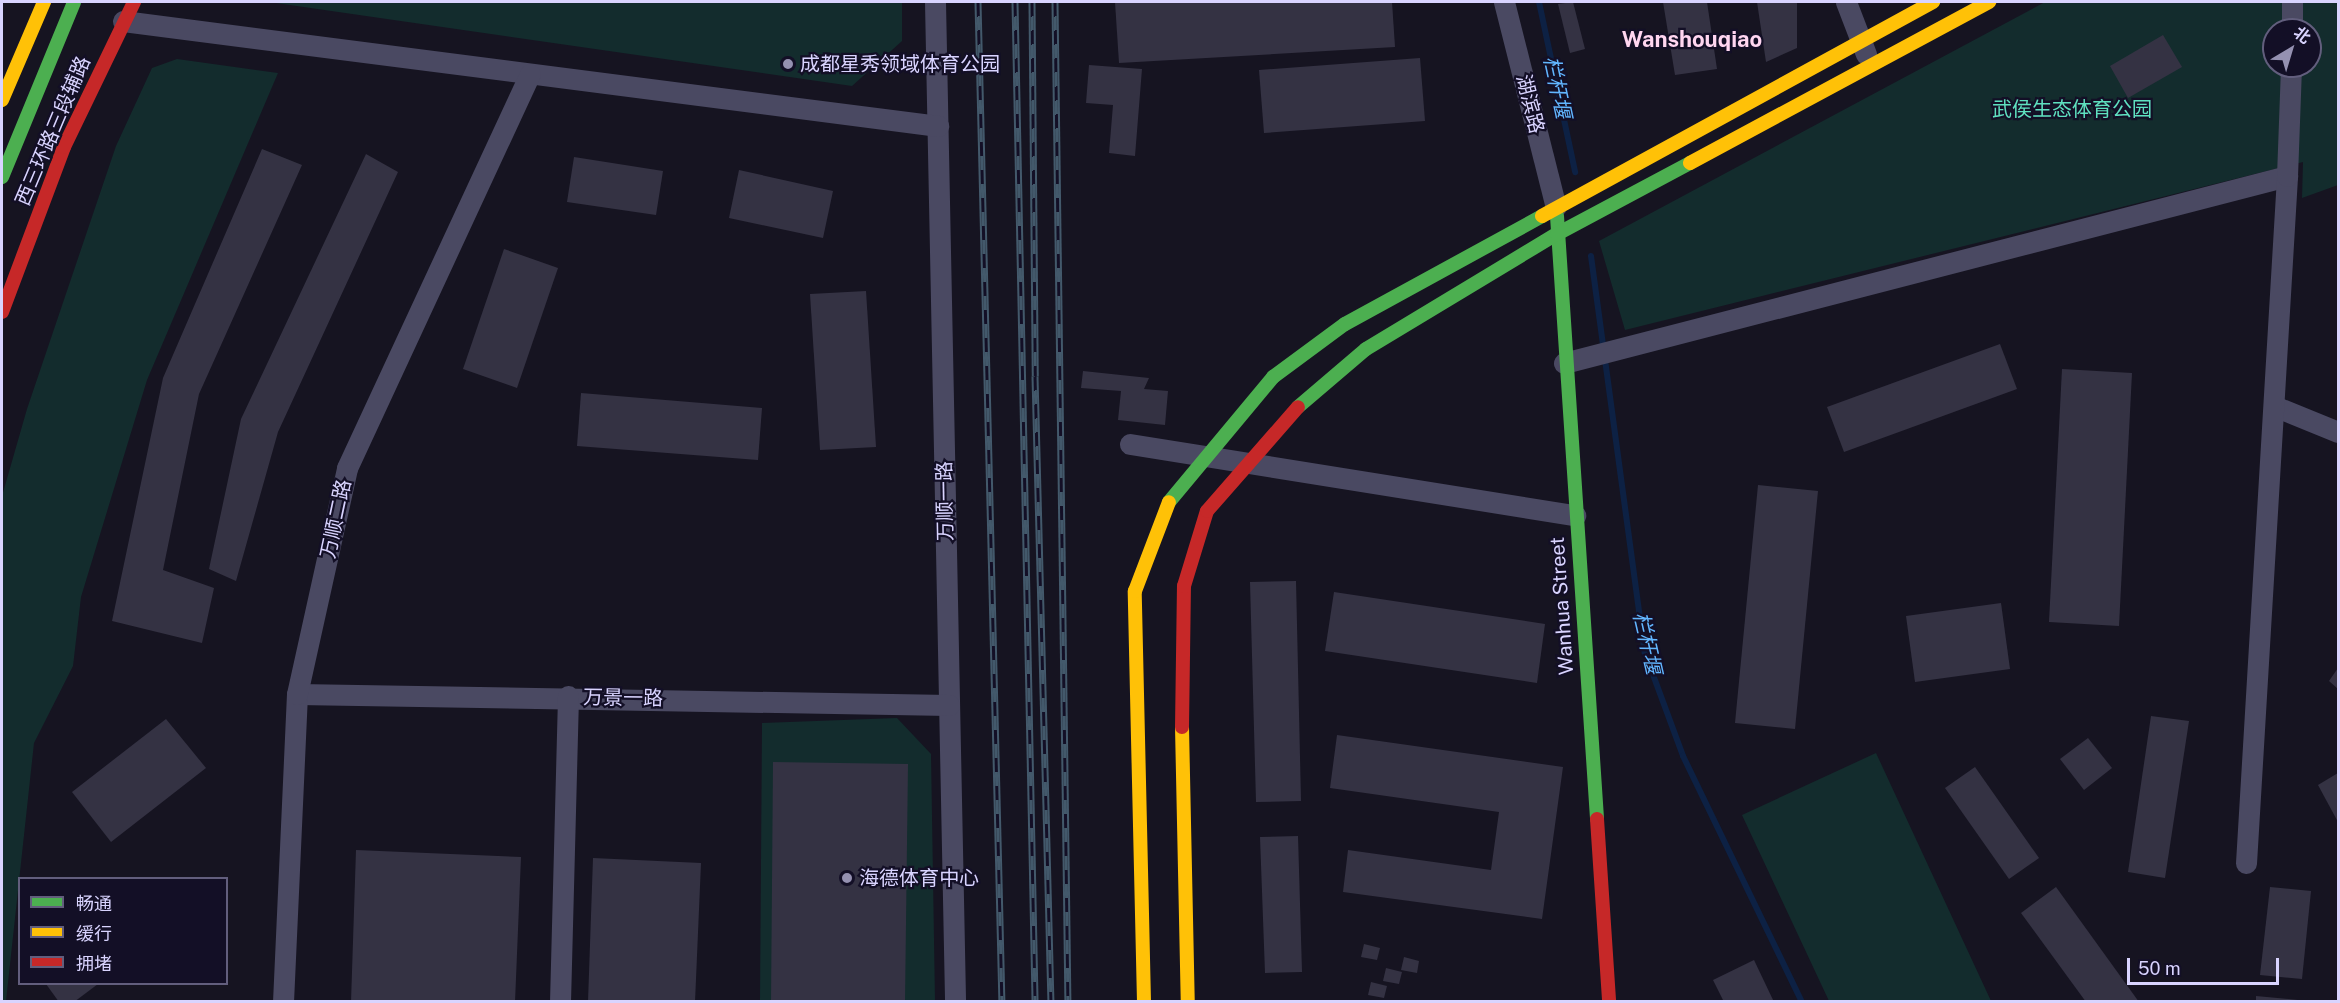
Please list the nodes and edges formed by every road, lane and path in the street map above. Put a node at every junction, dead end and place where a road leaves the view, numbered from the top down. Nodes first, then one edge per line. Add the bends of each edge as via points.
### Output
1 (44, 2) edge
2 (74, 2) edge
3 (134, 2) edge
4 (935, 2) edge
5 (1504, 2) edge
6 (1846, 2) edge
7 (1933, 2) edge
8 (1989, 2) edge
9 (2292, 2) edge
10 (2292, 18) edge
11 (123, 21) junction
12 (1860, 41) junction
13 (1870, 65) junction
14 (530, 74) junction
15 (2291, 78) edge
16 (2, 99) edge
17 (938, 126) junction
18 (2288, 176) junction
19 (2, 177) edge
20 (1556, 207) junction
21 (1557, 234) junction
22 (2, 312) edge
23 (1564, 363) junction
24 (2274, 406) junction
25 (2338, 432) edge
26 (1130, 444) dead end
27 (1209, 456) junction
28 (1249, 462) junction
29 (1575, 515) junction
30 (297, 693) junction
31 (568, 696) junction
32 (949, 705) junction
33 (2246, 863) dead end
34 (283, 1002) edge
35 (560, 1002) edge
36 (955, 1002) edge
37 (1144, 1002) edge
38 (1188, 1002) edge
39 (1610, 1002) edge

1 - 16 main road
2 - 19 main road
3 - 11 main road, 西三环路三段辅路
4 - 17 street, 万顺一路
5 - 20 street, 湖滨路
6 - 12 street
7 - 12 main road
8 - 13 main road
9 - 10 street
11 - 14 street
11 - 22 main road, 西三环路三段辅路 via 64,147
12 - 13 street
12 - 20 main road
13 - 21 main road
14 - 17 street
14 - 30 street, 万顺二路 via 347,468
15 - 18 street
17 - 32 street, 万顺一路
18 - 23 street
18 - 24 street
20 - 21 main road, Wanhua Street
20 - 27 main road via 1345,324 1273,377
21 - 23 main road, Wanhua Street
21 - 28 main road via 1366,348 1290,414
23 - 29 main road, Wanhua Street
24 - 25 street
24 - 33 street
26 - 27 street
27 - 28 street
27 - 37 main road via 1172,495 1135,591
28 - 29 street
28 - 38 main road via 1207,511 1184,586 1181,652
29 - 39 main road, Wanhua Street
30 - 31 street, 万景一路
30 - 34 street, 万顺二路
31 - 32 street, 万景一路
31 - 35 street
32 - 36 street, 万顺一路

